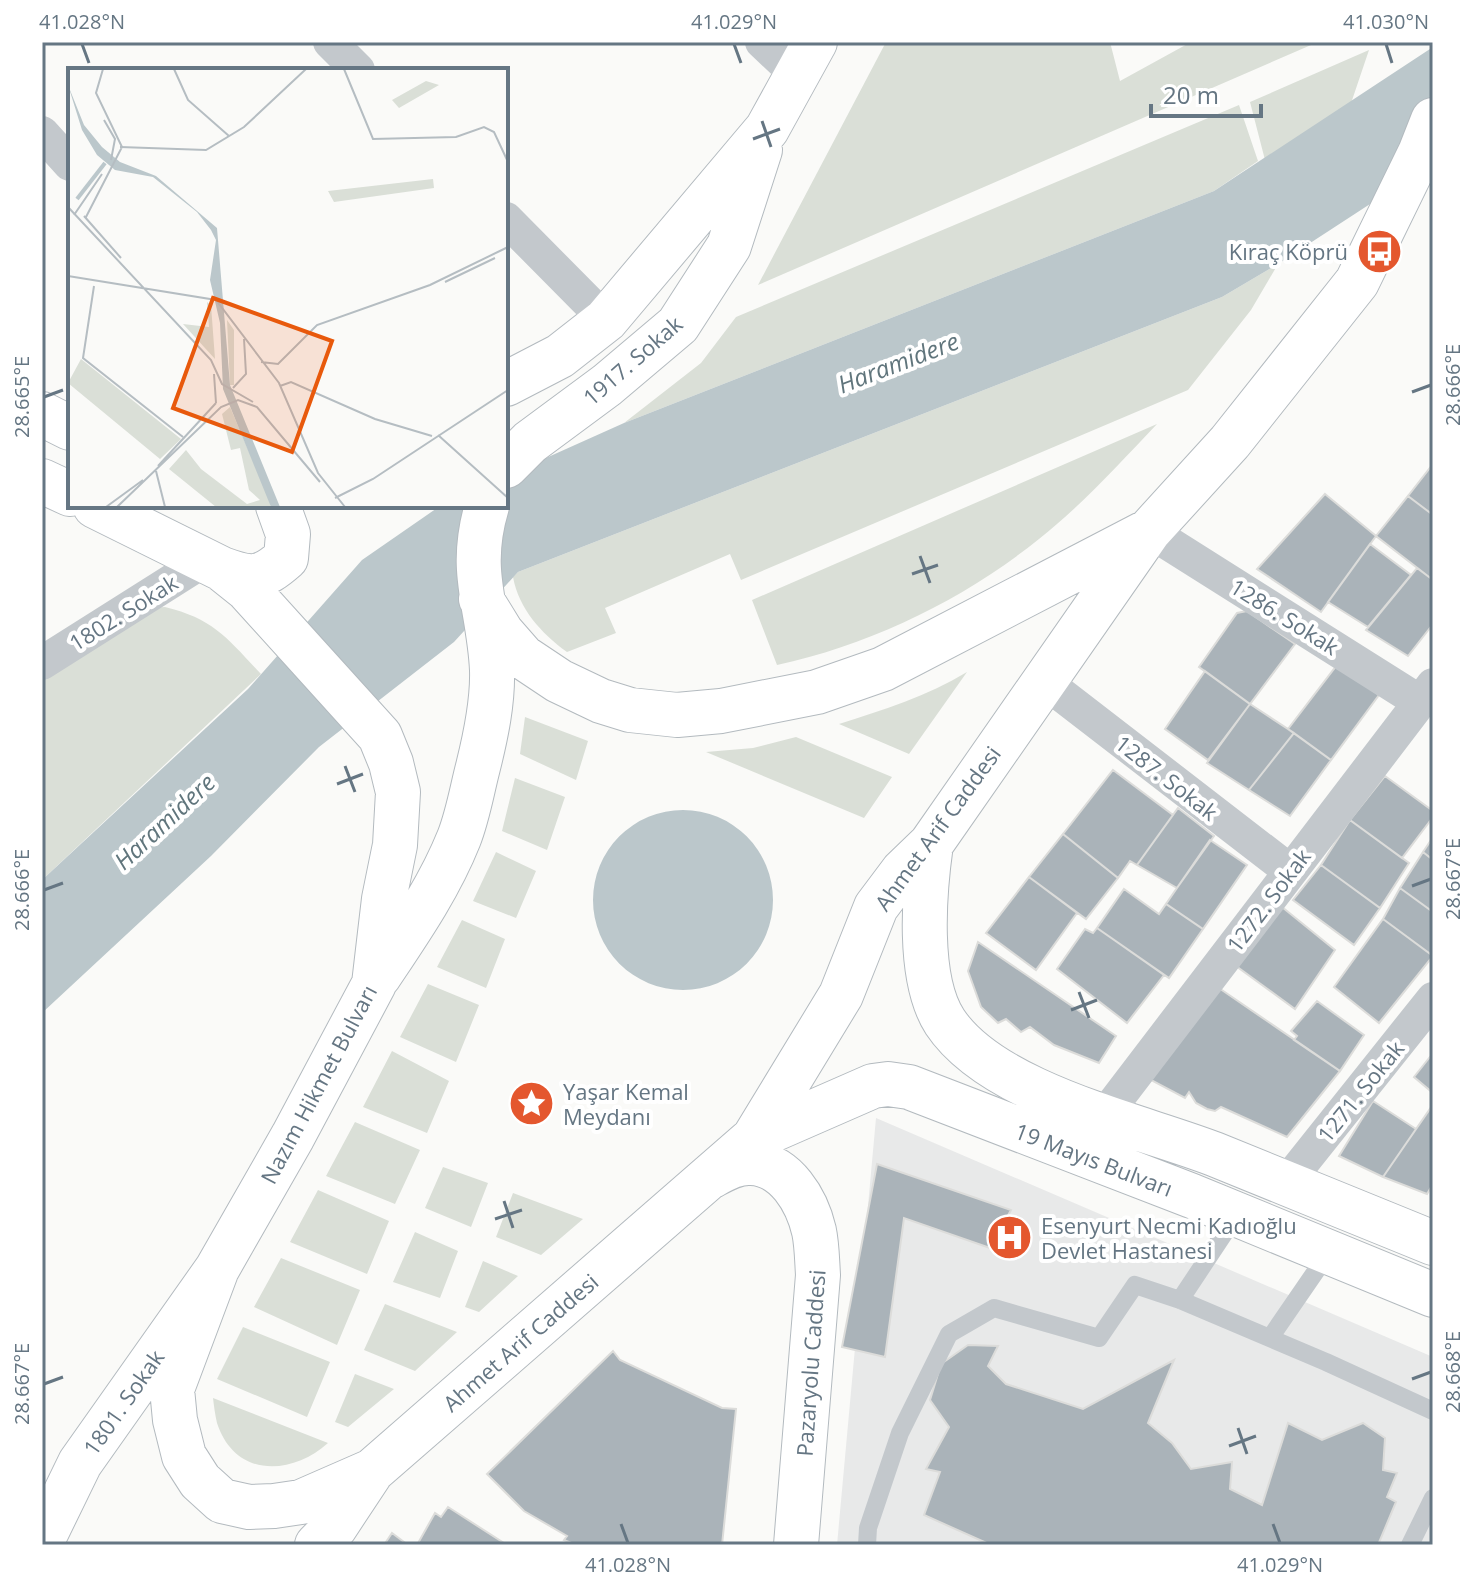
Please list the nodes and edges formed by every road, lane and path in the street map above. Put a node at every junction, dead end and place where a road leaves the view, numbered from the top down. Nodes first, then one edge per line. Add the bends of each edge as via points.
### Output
1 (330, 42) edge
2 (762, 42) edge
3 (806, 59) edge
4 (356, 68) edge
5 (1433, 120) edge
6 (767, 129) junction
7 (42, 133) edge
8 (68, 162) edge
9 (508, 221) edge
10 (606, 320) junction
11 (508, 383) edge
12 (42, 414) edge
13 (68, 427) edge
14 (518, 454) edge
15 (42, 481) edge
16 (68, 493) edge
17 (99, 508) edge
18 (279, 508) edge
19 (486, 508) edge
20 (1149, 531) junction
21 (214, 564) junction
22 (481, 599) junction
23 (42, 663) edge
24 (1045, 682) junction
25 (1427, 694) edge
26 (931, 844) junction
27 (1290, 871) junction
28 (374, 984) junction
29 (1433, 999) edge
30 (1104, 1116) junction
31 (754, 1138) junction
32 (708, 1178) junction
33 (1287, 1182) junction
34 (1237, 1214) junction
35 (1433, 1243) edge
36 (1329, 1252) junction
37 (217, 1269) junction
38 (1433, 1295) edge
39 (1180, 1300) junction
40 (1270, 1338) junction
41 (1433, 1411) edge
42 (372, 1471) junction
43 (1433, 1498) edge
44 (42, 1541) edge
45 (317, 1545) edge
46 (796, 1545) edge
47 (867, 1545) edge
48 (1410, 1545) edge

1 - 4 street
2 - 3 street
3 - 6 main road, 1917. Sokak
5 - 20 main road, Ahmet Arif Caddesi via 1357,282 1230,442
6 - 10 main road, 1917. Sokak
6 - 14 main road, 1917. Sokak via 729,246 678,325
7 - 8 street
9 - 10 street
10 - 11 main road, 1917. Sokak via 560,356
12 - 13 main road
15 - 16 main road
17 - 21 main road, Nazım Hikmet Bulvarı
18 - 21 main road via 288,534 286,558 270,572 245,577
19 - 22 main road via 477,567
20 - 22 main road via 883,669 817,692 721,711 677,715 630,710 573,688 523,657
20 - 24 main road, Ahmet Arif Caddesi
20 - 25 street, 1286. Sokak
21 - 23 street, 1802. Sokak
21 - 28 main road, Nazım Hikmet Bulvarı via 247,589 380,736 391,763 398,792 395,845
22 - 28 main road via 492,670 488,719 469,806 434,892
24 - 26 main road, Ahmet Arif Caddesi
24 - 27 street, 1287. Sokak
25 - 27 street, 1272. Sokak
26 - 30 main road, 19 Mayıs Bulvarı via 924,892 926,943 932,993 945,1022 999,1069
26 - 31 main road, Ahmet Arif Caddesi via 876,907 841,995
27 - 30 street, 1272. Sokak
28 - 37 main road, Nazım Hikmet Bulvarı
29 - 33 street, 1271. Sokak
30 - 33 main road, 19 Mayıs Bulvarı
31 - 32 main road, Ahmet Arif Caddesi
31 - 34 main road, 19 Mayıs Bulvarı via 873,1086 909,1087
32 - 42 main road, Ahmet Arif Caddesi
32 - 46 main road, Pazaryolu Caddesi via 742,1164 769,1167 802,1197 814,1232 818,1275
33 - 35 main road, 19 Mayıs Bulvarı
34 - 36 main road, 19 Mayıs Bulvarı
34 - 39 lane
36 - 38 main road, 19 Mayıs Bulvarı
36 - 40 lane
37 - 42 main road via 172,1389 184,1456 200,1481 222,1501 274,1506 301,1502
37 - 44 main road, 1801. Sokak via 80,1463
39 - 40 lane
39 - 47 lane via 1135,1285 1099,1338 994,1308 949,1334 900,1433
40 - 41 lane
42 - 45 main road
43 - 48 lane

